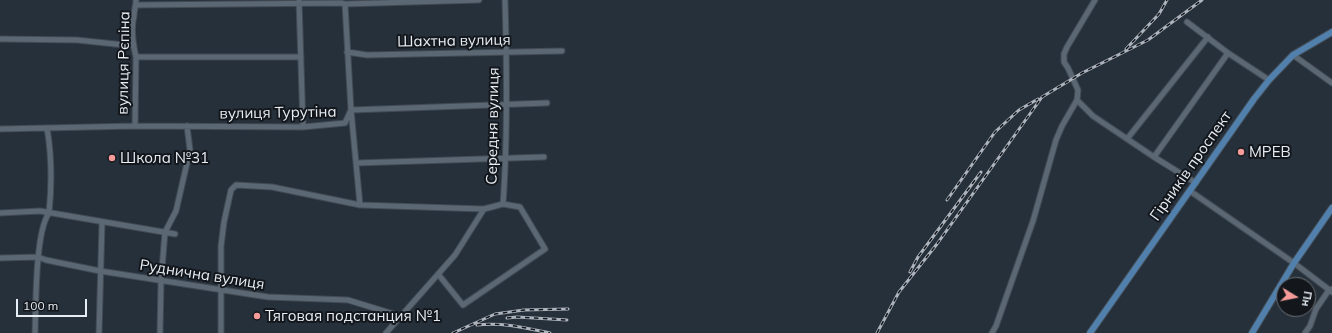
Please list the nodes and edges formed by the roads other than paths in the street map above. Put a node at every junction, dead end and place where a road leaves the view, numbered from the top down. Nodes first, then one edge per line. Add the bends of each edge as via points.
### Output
1 (479, 0) edge
2 (505, 0) edge
3 (1095, 0) edge
4 (299, 1) edge
5 (136, 3) edge
6 (345, 4) junction
7 (1187, 22) dead end
8 (1332, 32) edge
9 (0, 38) edge
10 (1208, 38) junction
11 (134, 46) junction
12 (562, 51) dead end
13 (347, 52) junction
14 (506, 52) junction
15 (1228, 53) junction
16 (1293, 55) junction
17 (136, 57) junction
18 (301, 57) junction
19 (1269, 80) junction
20 (1332, 83) edge
21 (1077, 100) junction
22 (547, 103) dead end
23 (507, 105) junction
24 (351, 110) junction
25 (135, 126) junction
26 (187, 126) junction
27 (303, 127) junction
28 (47, 128) junction
29 (0, 129) edge
30 (1127, 138) junction
31 (544, 157) dead end
32 (1154, 157) junction
33 (506, 159) junction
34 (356, 163) junction
35 (1196, 183) junction
36 (1190, 191) junction
37 (503, 204) junction
38 (360, 205) junction
39 (1332, 208) edge
40 (484, 209) junction
41 (0, 213) edge
42 (49, 213) junction
43 (102, 223) junction
44 (165, 232) junction
45 (175, 234) dead end
46 (38, 257) junction
47 (0, 258) edge
48 (1294, 263) junction
49 (100, 271) junction
50 (438, 274) junction
51 (161, 281) junction
52 (1331, 290) edge
53 (222, 291) junction
54 (400, 316) junction
55 (35, 333) edge
56 (99, 333) edge
57 (160, 333) edge
58 (220, 333) edge
59 (386, 333) edge
60 (992, 333) edge
61 (1090, 333) edge
62 (1252, 333) edge
63 (1305, 333) edge

1 - 6 street
2 - 14 street, Середня вулиця
3 - 21 street via 1064,54 1064,62 1078,90
4 - 5 street
4 - 6 street
4 - 18 street
5 - 11 street, вулиця Рєпіна via 133,17
6 - 13 street
7 - 10 street
8 - 16 main road, Гірників проспект
9 - 11 street via 77,40
10 - 15 street
10 - 30 street
11 - 17 street, вулиця Рєпіна
12 - 14 street, Шахтна вулиця
13 - 14 street, Шахтна вулиця via 367,55
13 - 24 street
14 - 23 street, Середня вулиця
15 - 19 street
15 - 32 street
16 - 19 main road, Гірників проспект
16 - 20 street
17 - 18 street
17 - 25 street, вулиця Рєпіна
18 - 27 street
19 - 35 main road, Гірників проспект
21 - 30 street via 1093,116
21 - 60 street via 1056,140 1033,221
22 - 23 street, вулиця Турутіна
23 - 24 street, вулиця Турутіна
23 - 33 street, Середня вулиця
24 - 27 street, вулиця Турутіна via 345,123
24 - 34 street
25 - 26 street, вулиця Турутіна
25 - 28 street, вулиця Турутіна
26 - 27 street, вулиця Турутіна
26 - 44 street via 190,150 176,211
28 - 29 street, вулиця Турутіна
28 - 42 street via 51,150 52,186
30 - 32 street
31 - 33 street
32 - 35 street
33 - 34 street
33 - 37 street, Середня вулиця
34 - 38 street
35 - 36 main road, Гірників проспект
36 - 48 street
36 - 61 main road, Гірників проспект
37 - 40 street
37 - 50 street via 520,207 545,249 463,305
38 - 40 street
38 - 53 street via 272,187 236,184 231,190 224,222 221,246
39 - 48 main road
40 - 50 street via 455,255
41 - 42 street
42 - 43 street
42 - 46 street
43 - 44 street
43 - 49 street
44 - 45 street
44 - 51 street
46 - 47 street, Руднична вулиця
46 - 49 street, Руднична вулиця
46 - 55 street
48 - 52 street
48 - 62 main road
49 - 51 street, Руднична вулиця
49 - 56 street
50 - 54 street
51 - 53 street, Руднична вулиця
51 - 57 street
52 - 63 street via 1316,309
53 - 54 street, Руднична вулиця via 268,297 348,300
53 - 58 street
54 - 59 street

